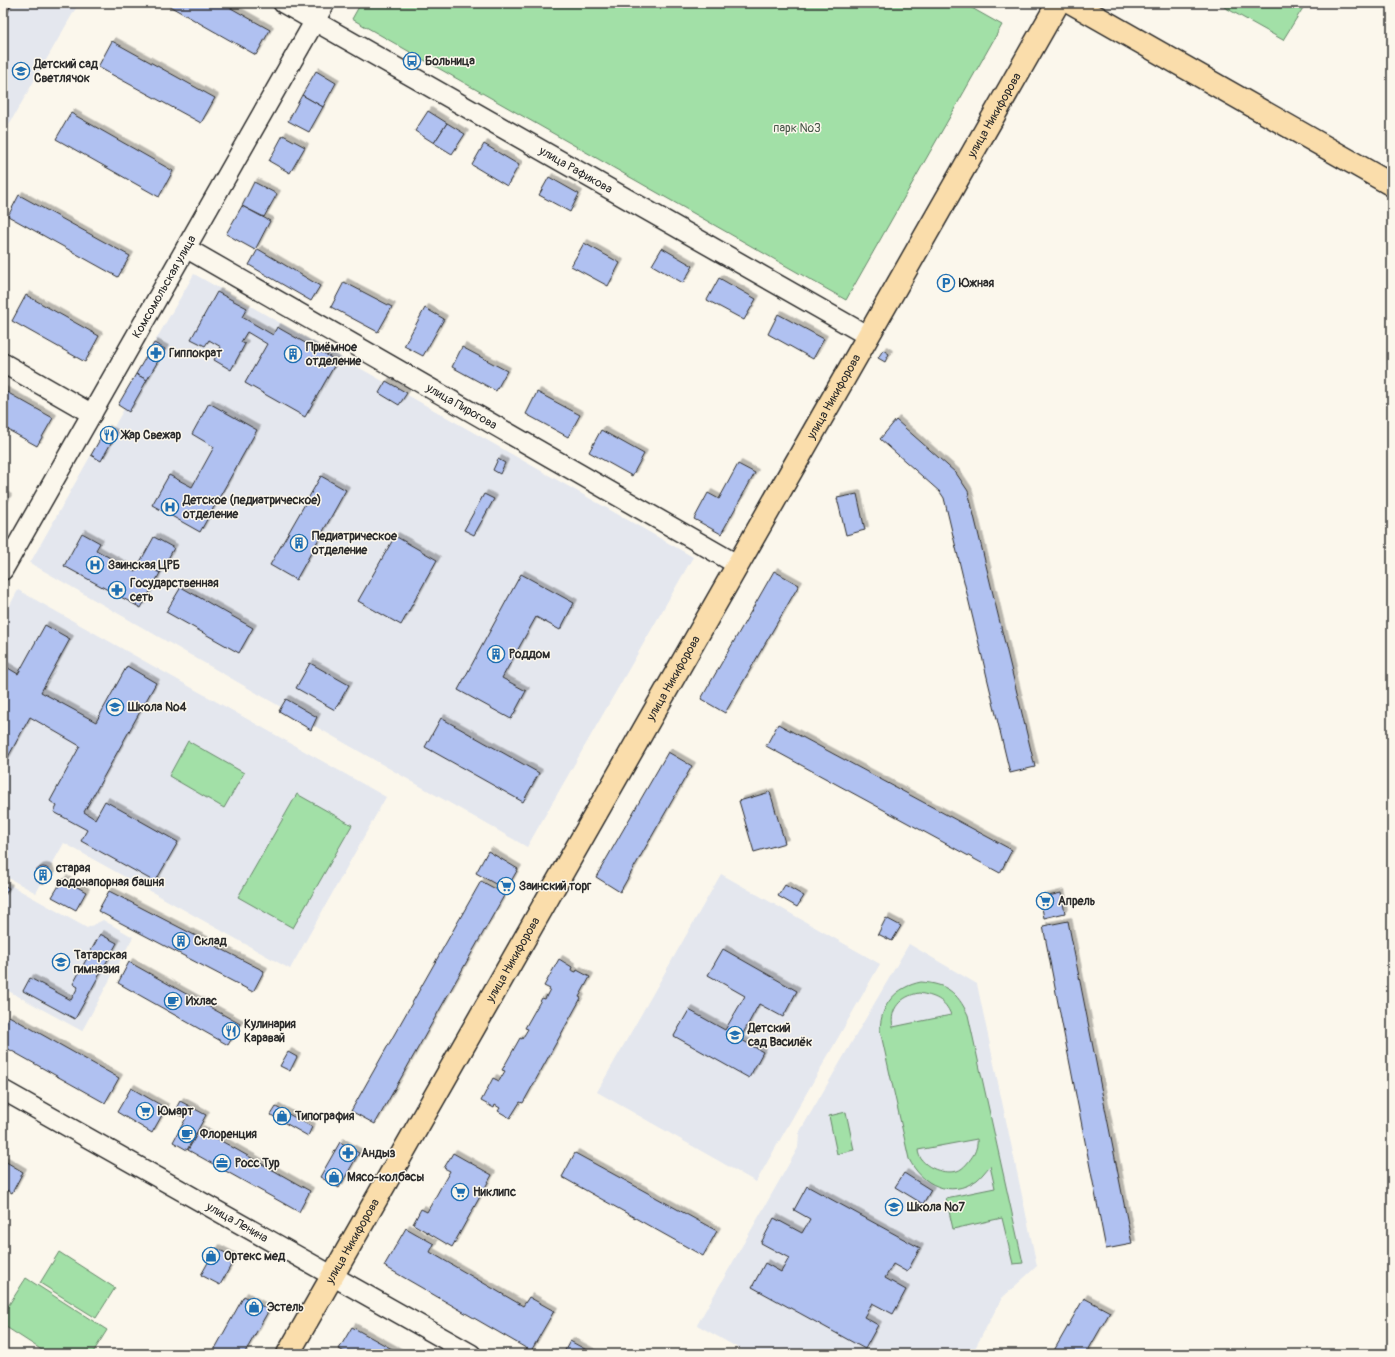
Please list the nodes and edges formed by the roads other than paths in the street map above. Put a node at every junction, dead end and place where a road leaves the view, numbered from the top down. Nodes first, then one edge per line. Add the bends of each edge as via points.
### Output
1 (283, 3) edge
2 (325, 3) edge
3 (1058, 3) edge
4 (1072, 3) edge
5 (314, 21) junction
6 (1392, 185) edge
7 (186, 248) junction
8 (868, 336) junction
9 (3, 363) edge
10 (92, 414) junction
11 (738, 566) junction
12 (3, 570) edge
13 (3, 1090) edge
14 (333, 1276) junction
15 (288, 1354) edge
16 (471, 1354) edge

1 - 5 street, улица Рафикова
2 - 5 street, Комсомольская улица
3 - 8 main road, улица Никифорова
4 - 6 main road
5 - 7 street, Комсомольская улица
5 - 8 street, улица Рафикова
7 - 10 street, Комсомольская улица
7 - 11 street, улица Пирогова
8 - 11 main road, улица Никифорова
9 - 10 street
10 - 12 street, Комсомольская улица
11 - 14 main road, улица Никифорова
13 - 14 street, улица Ленина
14 - 15 main road, улица Никифорова
14 - 16 street, улица Ленина

